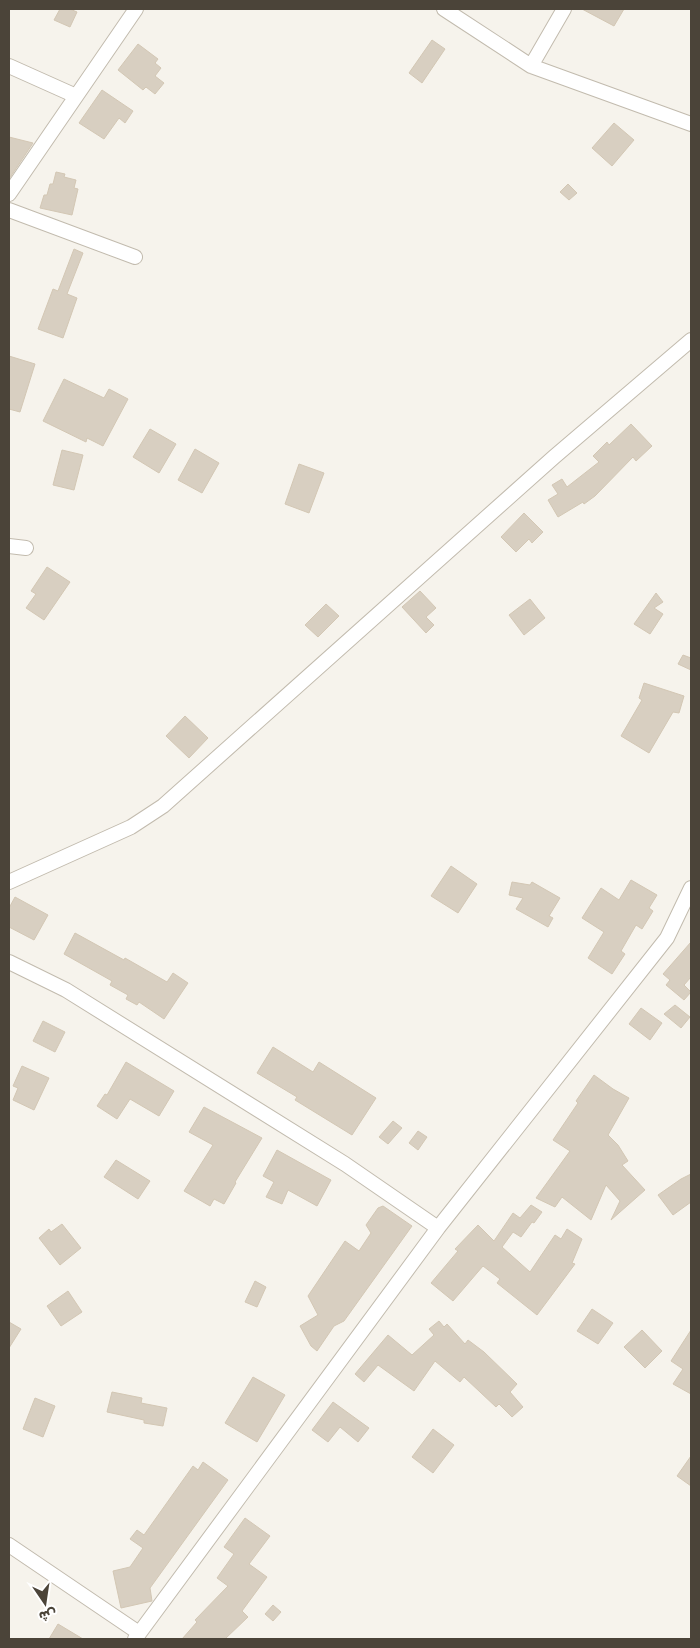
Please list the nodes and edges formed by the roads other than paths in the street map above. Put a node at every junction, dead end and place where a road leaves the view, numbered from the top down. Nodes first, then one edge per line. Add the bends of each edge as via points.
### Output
1 (136, 9) edge
2 (445, 9) edge
3 (564, 9) edge
4 (9, 66) edge
5 (531, 66) junction
6 (76, 96) junction
7 (691, 124) edge
8 (9, 194) edge
9 (9, 210) edge
10 (135, 257) dead end
11 (691, 340) edge
12 (9, 546) edge
13 (26, 548) dead end
14 (9, 882) edge
15 (691, 888) edge
16 (9, 962) edge
17 (438, 1228) junction
18 (9, 1546) edge
19 (137, 1636) edge

1 - 6 street
2 - 5 street
3 - 5 street
4 - 6 street
5 - 7 street
6 - 8 street
9 - 10 street
11 - 14 street via 554,457 163,806 131,827
12 - 13 street
15 - 17 street via 667,938
16 - 17 street via 66,990 345,1164
17 - 19 street
18 - 19 street

